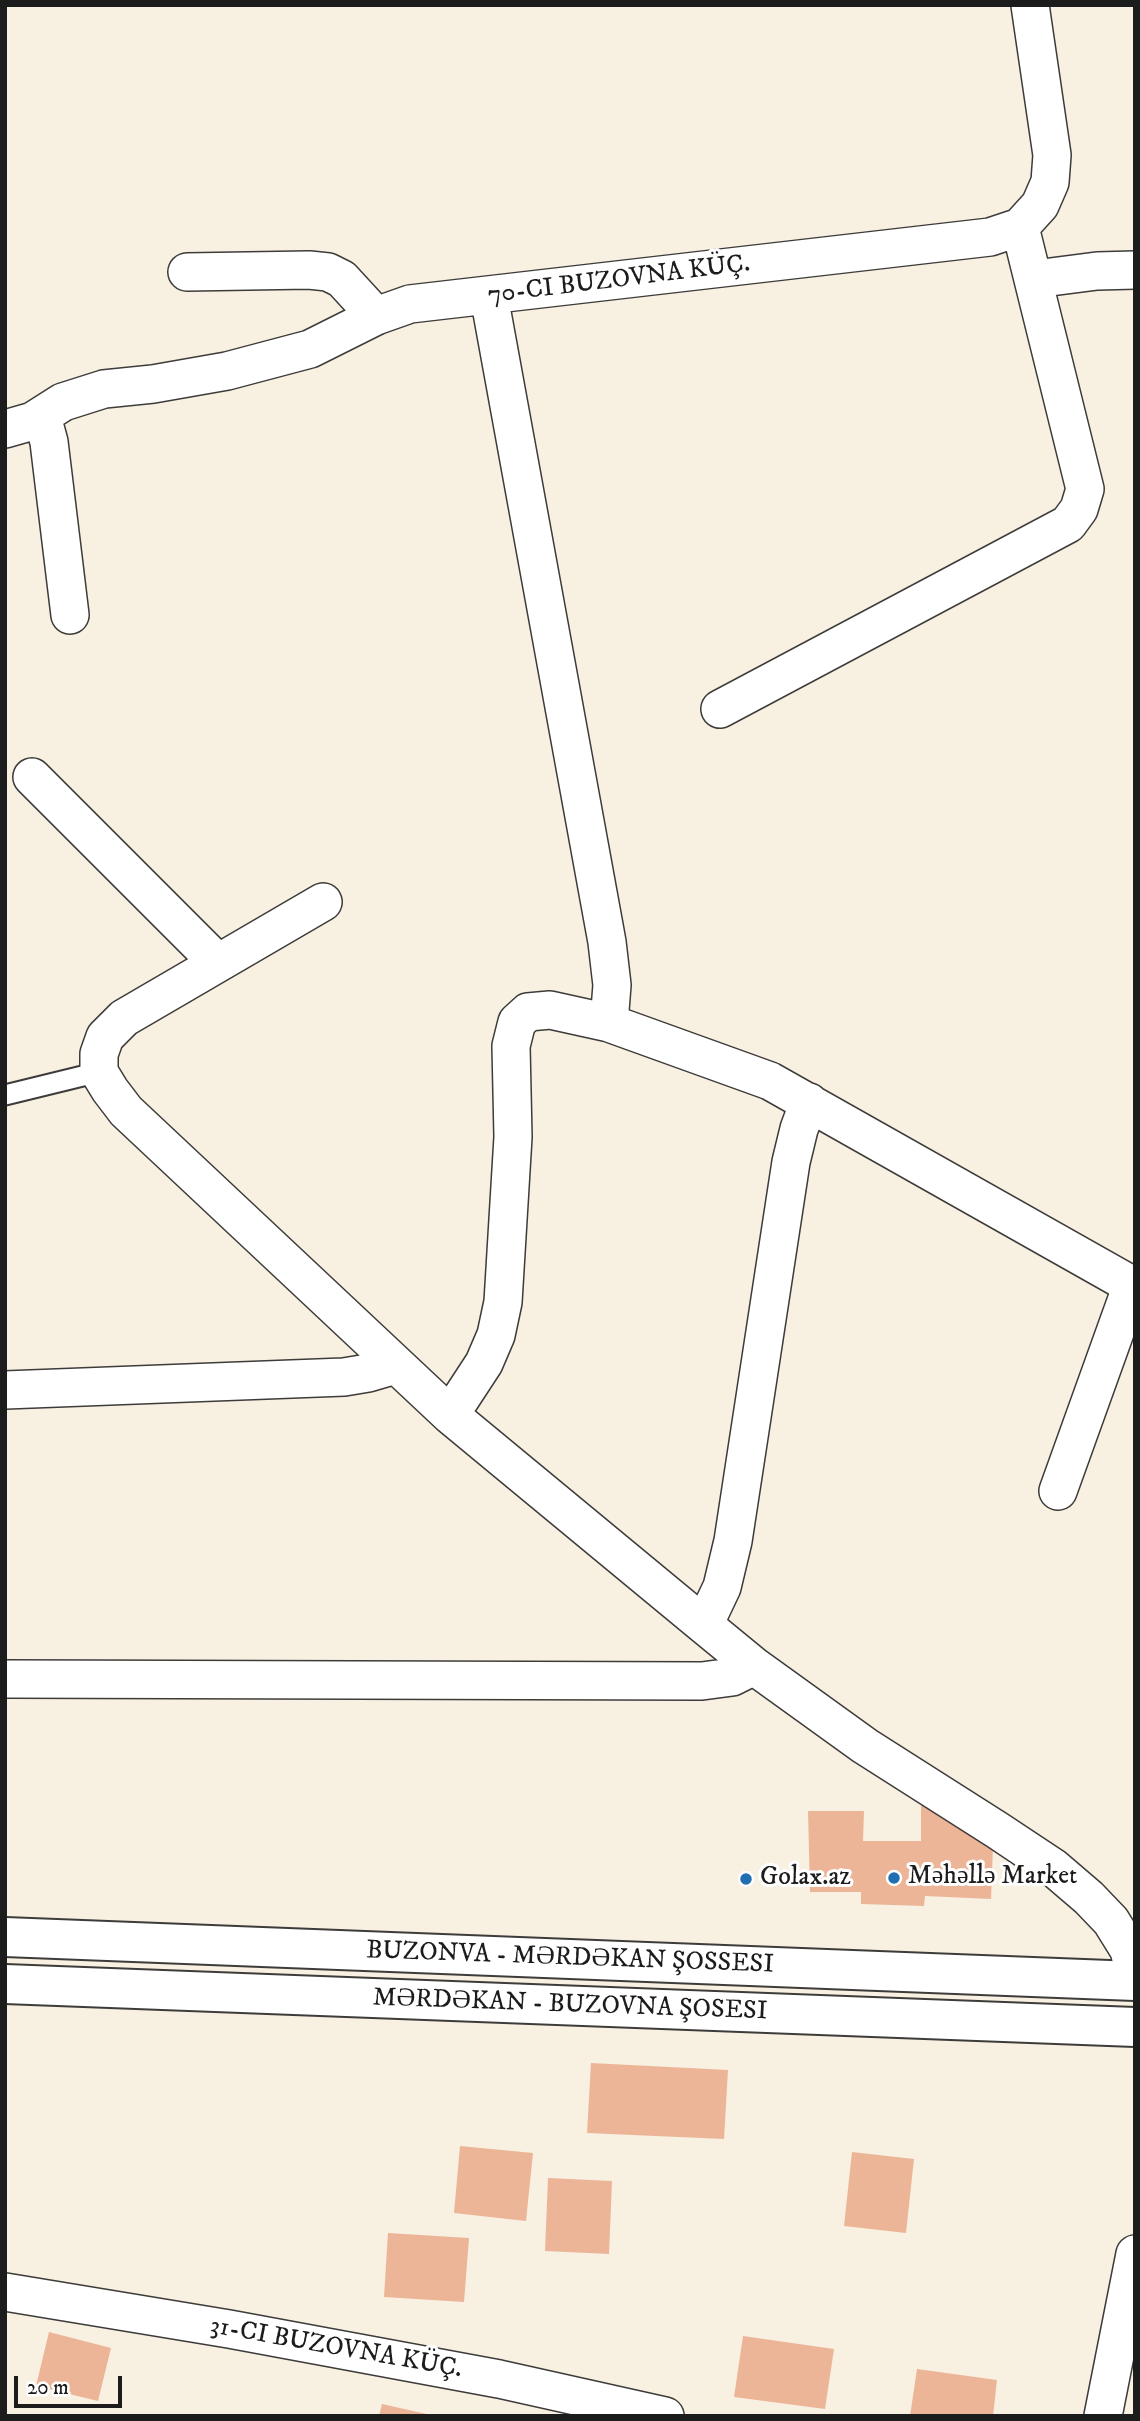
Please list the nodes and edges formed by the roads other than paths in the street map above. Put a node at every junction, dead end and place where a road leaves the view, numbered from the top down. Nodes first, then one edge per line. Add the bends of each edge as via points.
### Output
1 (1030, 5) edge
2 (1020, 227) junction
3 (1135, 270) edge
4 (187, 272) dead end
5 (1035, 279) junction
6 (489, 296) junction
7 (376, 316) junction
8 (42, 416) junction
9 (5, 429) edge
10 (70, 615) dead end
11 (720, 709) dead end
12 (32, 777) dead end
13 (323, 902) dead end
14 (218, 963) junction
15 (609, 1023) junction
16 (99, 1072) junction
17 (5, 1095) edge
18 (809, 1102) junction
19 (1133, 1286) edge
20 (396, 1365) junction
21 (5, 1390) edge
22 (450, 1415) junction
23 (1058, 1490) dead end
24 (704, 1625) junction
25 (754, 1666) junction
26 (5, 1679) edge
27 (5, 1937) edge
28 (1135, 1976) edge
29 (1135, 1981) edge
30 (5, 1984) edge
31 (1135, 2027) edge
32 (1135, 2254) edge
33 (5, 2292) edge
34 (665, 2416) edge
35 (1102, 2416) edge

1 - 2 street via 1052,155 1050,182 1040,205
2 - 5 street
2 - 6 street, 70-CI BUZOVNA KÜÇ. via 990,237
3 - 5 street
4 - 7 street via 328,272 342,279
5 - 11 street via 1084,489 1079,509 1068,524
6 - 7 street, 70-CI BUZOVNA KÜÇ. via 410,304
6 - 15 street via 607,942 612,985
7 - 8 street, 70-CI BUZOVNA KÜÇ. via 310,349 227,371 104,389 63,402
8 - 9 street, 70-CI BUZOVNA KÜÇ.
8 - 10 street
12 - 14 street
13 - 14 street
14 - 16 street via 124,1018 105,1037
15 - 18 street via 759,1076
15 - 22 street via 550,1010 528,1012 517,1022 511,1046 513,1149 503,1303 484,1363
16 - 17 lane
16 - 20 street via 126,1111
18 - 19 street
18 - 24 street via 791,1162 733,1541 722,1587
19 - 23 street
20 - 21 street via 344,1377
20 - 22 street
22 - 24 street
24 - 25 street
25 - 26 street via 732,1677 702,1681
25 - 28 street via 865,1746 1054,1868 1111,1921 1129,1950
27 - 29 main road, BUZONVA - MƏRDƏKAN ŞOSSESI
30 - 31 main road, MƏRDƏKAN - BUZOVNA ŞOSESI
32 - 35 street
33 - 34 street, 31-CI BUZOVNA KÜÇ. via 485,2376

